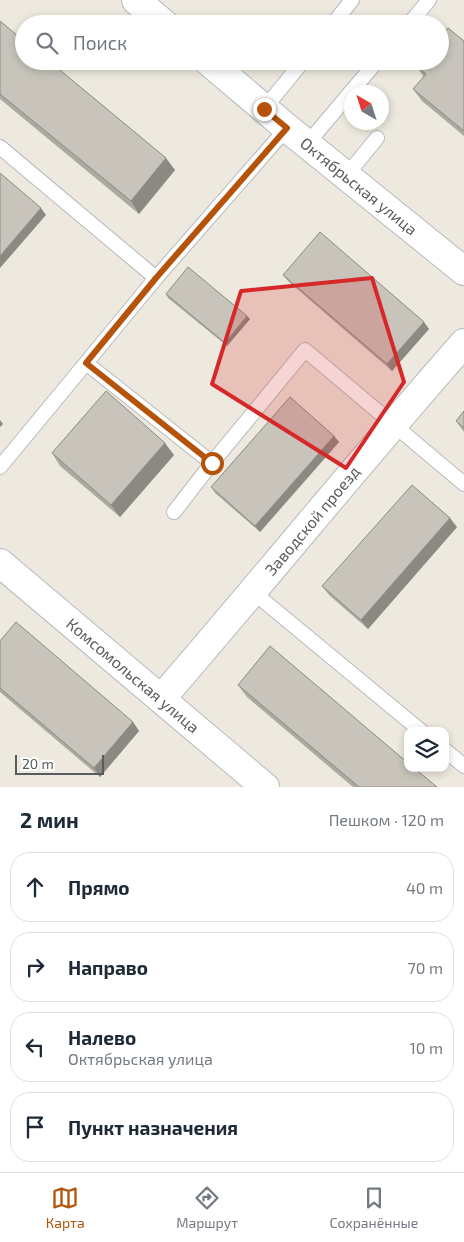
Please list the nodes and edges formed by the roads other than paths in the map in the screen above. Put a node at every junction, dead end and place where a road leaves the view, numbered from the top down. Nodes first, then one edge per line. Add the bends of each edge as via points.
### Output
1 (136, 0) edge
2 (352, 0) edge
3 (429, 0) edge
4 (154, 15) edge
5 (340, 15) edge
6 (416, 15) edge
7 (218, 70) edge
8 (295, 70) edge
9 (367, 70) edge
10 (264, 109) junction
11 (297, 136) junction
12 (377, 138) dead end
13 (0, 147) edge
14 (346, 176) junction
15 (464, 270) edge
16 (156, 278) junction
17 (464, 343) edge
18 (86, 363) junction
19 (392, 424) junction
20 (212, 463) junction
21 (0, 468) edge
22 (464, 484) edge
23 (174, 512) dead end
24 (0, 563) edge
25 (253, 592) junction
26 (161, 699) junction
27 (416, 727) edge
28 (449, 753) edge
29 (464, 766) edge
30 (266, 787) edge

1 - 4 street
2 - 5 lane
3 - 6 lane
7 - 10 street, Октябрьская улица
8 - 10 lane
9 - 11 lane
10 - 11 street, Октябрьская улица
11 - 14 street, Октябрьская улица
11 - 16 lane
12 - 14 lane
13 - 16 lane
14 - 15 street, Октябрьская улица
16 - 18 lane
17 - 19 street, Заводской проезд
18 - 20 lane
18 - 21 lane
19 - 20 lane via 305,350
19 - 22 lane
19 - 25 street, Заводской проезд
20 - 23 lane
24 - 26 street, Комсомольская улица
25 - 26 street, Заводской проезд
25 - 27 lane
26 - 30 street, Комсомольская улица
28 - 29 lane

